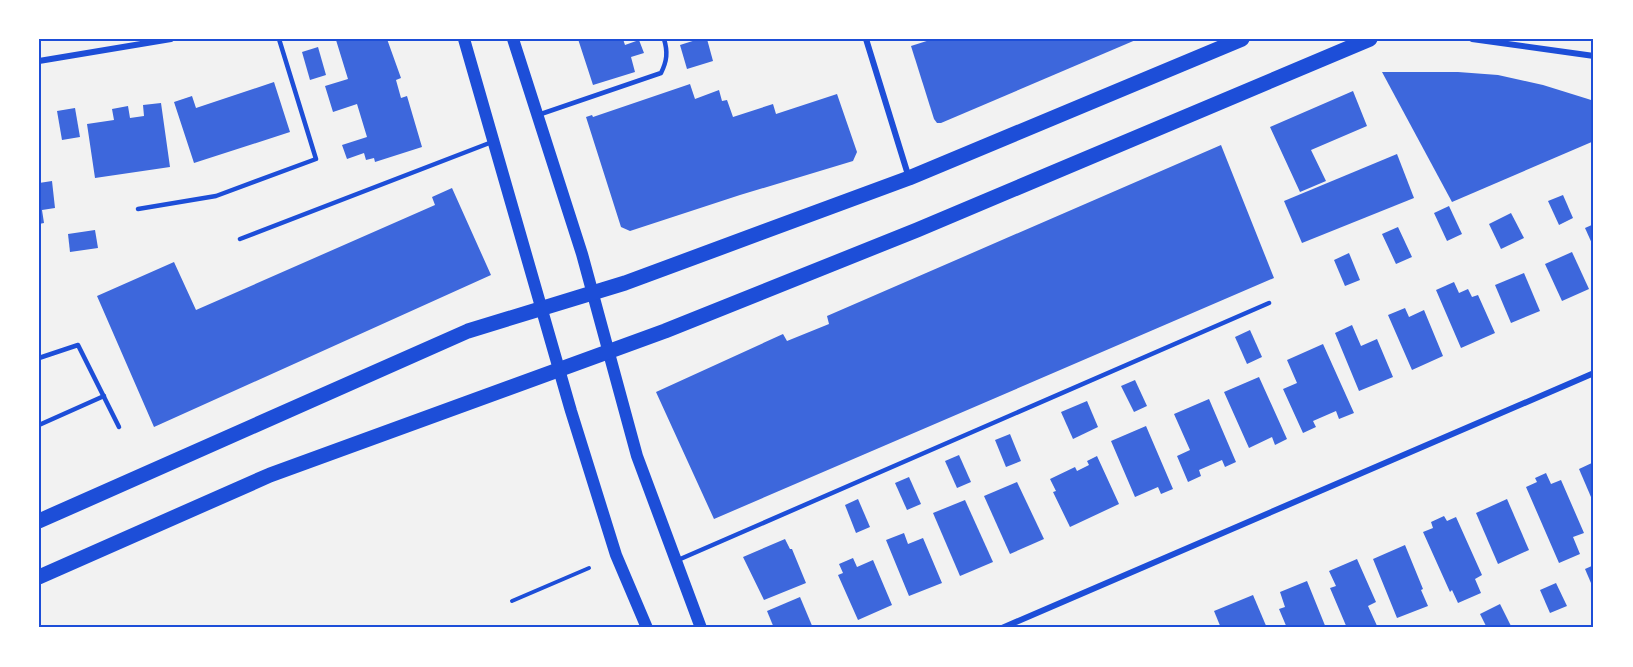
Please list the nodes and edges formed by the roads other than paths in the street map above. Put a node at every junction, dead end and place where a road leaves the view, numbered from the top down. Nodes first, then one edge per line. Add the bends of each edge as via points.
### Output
1 (171, 39) edge
2 (279, 39) edge
3 (464, 39) edge
4 (513, 39) edge
5 (664, 39) edge
6 (866, 39) edge
7 (1241, 39) edge
8 (1370, 39) edge
9 (1472, 39) edge
10 (1594, 56) edge
11 (39, 61) edge
12 (538, 115) junction
13 (493, 141) junction
14 (909, 178) junction
15 (138, 209) dead end
16 (240, 239) dead end
17 (592, 292) junction
18 (1269, 303) dead end
19 (541, 308) junction
20 (608, 352) junction
21 (39, 358) edge
22 (559, 370) junction
23 (1594, 373) edge
24 (104, 396) junction
25 (39, 424) edge
26 (119, 427) dead end
27 (39, 521) edge
28 (676, 561) junction
29 (39, 577) edge
30 (646, 628) edge
31 (702, 628) edge
32 (1002, 628) edge

1 - 11 street
2 - 15 lane via 316,159 216,196
3 - 13 main road
4 - 12 main road
5 - 12 lane via 668,50 661,73
6 - 14 street
7 - 14 main road
8 - 20 main road via 917,230
9 - 10 street
12 - 17 main road
13 - 16 lane
13 - 19 main road
14 - 17 main road
17 - 19 main road
17 - 20 main road
18 - 28 lane
19 - 22 main road
19 - 27 main road via 468,331
20 - 22 main road
20 - 28 main road via 637,456
21 - 24 lane via 78,345
22 - 29 main road via 270,475
22 - 30 main road via 616,555
23 - 32 street
24 - 25 lane
24 - 26 lane
28 - 31 main road

